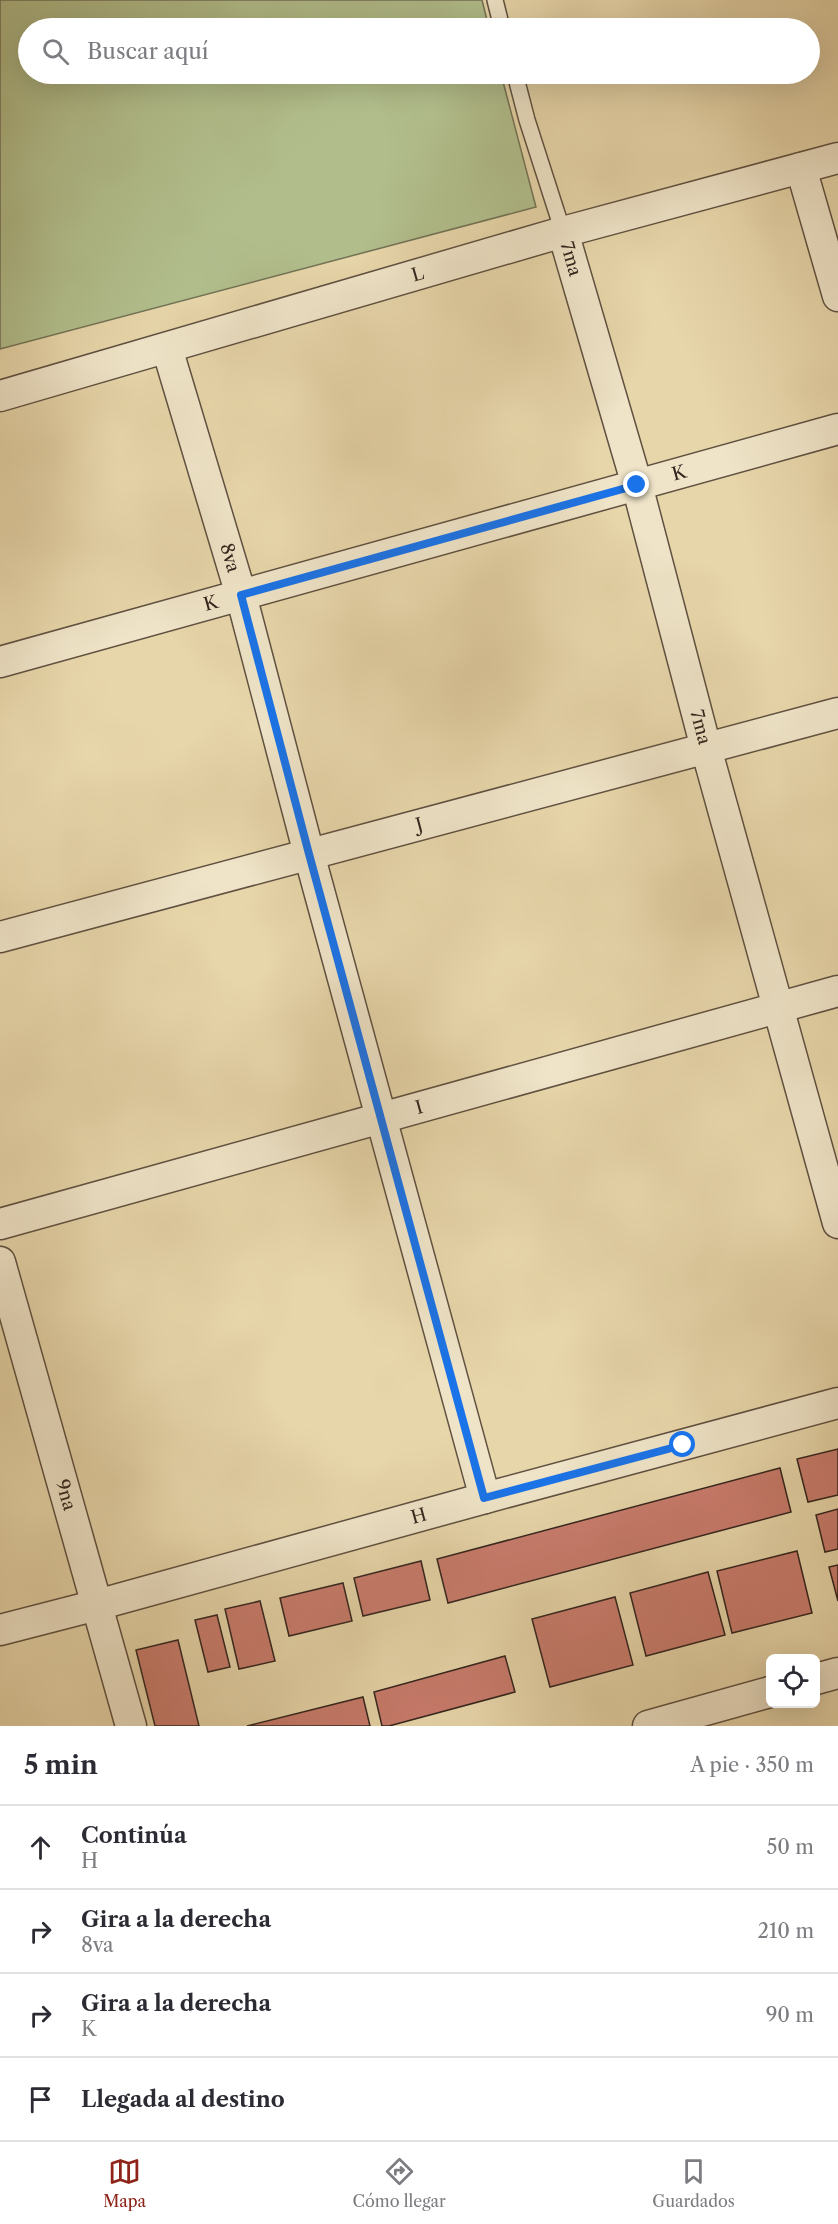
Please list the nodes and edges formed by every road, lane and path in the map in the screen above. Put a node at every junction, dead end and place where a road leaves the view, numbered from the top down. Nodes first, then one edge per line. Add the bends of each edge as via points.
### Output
1 (495, 0) edge
2 (500, 18) edge
3 (517, 84) edge
4 (838, 158) edge
5 (801, 168) junction
6 (563, 232) junction
7 (838, 296) edge
8 (168, 348) junction
9 (0, 396) edge
10 (838, 429) edge
11 (637, 485) junction
12 (241, 595) junction
13 (0, 662) edge
14 (838, 713) edge
15 (706, 748) junction
16 (309, 854) junction
17 (0, 937) edge
18 (838, 991) edge
19 (778, 1008) junction
20 (381, 1118) junction
21 (838, 1222) edge
22 (0, 1224) edge
23 (0, 1262) edge
24 (838, 1403) edge
25 (484, 1498) junction
26 (97, 1605) junction
27 (0, 1630) edge
28 (838, 1673) edge
29 (820, 1678) edge
30 (766, 1693) edge
31 (131, 1726) edge
32 (648, 1726) edge

1 - 2 lane
3 - 6 lane
4 - 5 street, L
5 - 6 street, L
5 - 7 street
6 - 8 street, L
6 - 11 street, 7ma
8 - 9 street, L
8 - 12 street, 8va
10 - 11 street, K
11 - 12 street, K
11 - 15 street, 7ma
12 - 13 street, K
12 - 16 street, 8va
14 - 15 street, J
15 - 16 street, J
15 - 19 street, 7ma
16 - 17 street, J
16 - 20 street, 8va
18 - 19 street, I
19 - 20 street, I
19 - 21 street, 7ma
20 - 22 street, I
20 - 25 street, 8va
23 - 26 street, 9na
24 - 25 street, H
25 - 26 street, H
26 - 27 street, H
26 - 31 street, 9na
28 - 29 street
30 - 32 street

